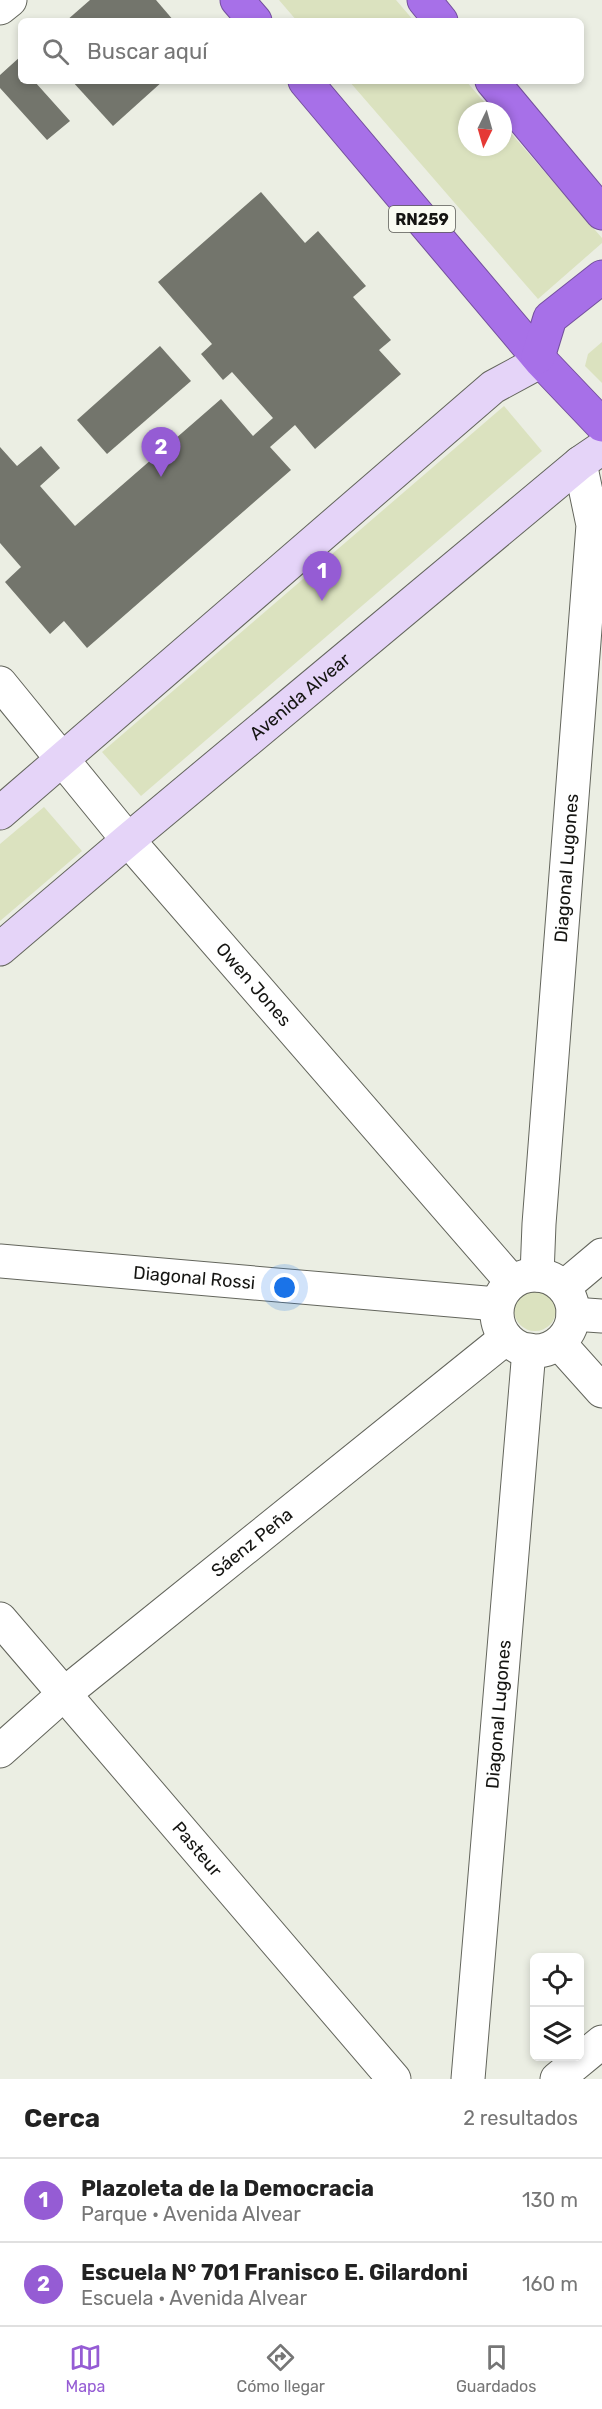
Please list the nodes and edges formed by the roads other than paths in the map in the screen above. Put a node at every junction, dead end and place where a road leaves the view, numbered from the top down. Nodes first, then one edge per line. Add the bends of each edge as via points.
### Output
1 (10, 0) edge
2 (237, 0) edge
3 (424, 0) edge
4 (0, 9) edge
5 (252, 18) edge
6 (439, 18) edge
7 (308, 84) edge
8 (494, 84) edge
9 (602, 213) edge
10 (602, 277) edge
11 (540, 359) junction
12 (602, 425) edge
13 (591, 456) edge
14 (0, 683) edge
15 (63, 759) junction
16 (0, 813) edge
17 (128, 840) junction
18 (0, 948) edge
19 (602, 1255) edge
20 (0, 1260) edge
21 (548, 1296) edge
22 (531, 1343) junction
23 (602, 1391) edge
24 (0, 1619) edge
25 (64, 1694) junction
26 (0, 1751) edge
27 (602, 2042) edge
28 (394, 2079) edge
29 (468, 2079) edge
30 (557, 2079) edge

1 - 4 street
2 - 5 highway
3 - 6 highway
7 - 11 highway, RN259
8 - 9 highway
10 - 11 highway via 550,318
11 - 12 highway, RN259
11 - 15 main road via 493,387
13 - 17 main road, Avenida Alvear
13 - 21 street, Diagonal Lugones via 593,525 539,1224
14 - 15 street, Owen Jones
15 - 16 main road
15 - 17 street, Owen Jones
17 - 18 main road, Avenida Alvear
17 - 21 street, Owen Jones
19 - 21 street
20 - 21 street, Diagonal Rossi
21 - 22 street via 572,1322 567,1334
21 - 22 street via 498,1323
22 - 23 street
22 - 25 street, Sáenz Peña
22 - 29 street, Diagonal Lugones
24 - 25 street, Pasteur
25 - 26 street, Sáenz Peña
25 - 28 street, Pasteur
27 - 30 street

